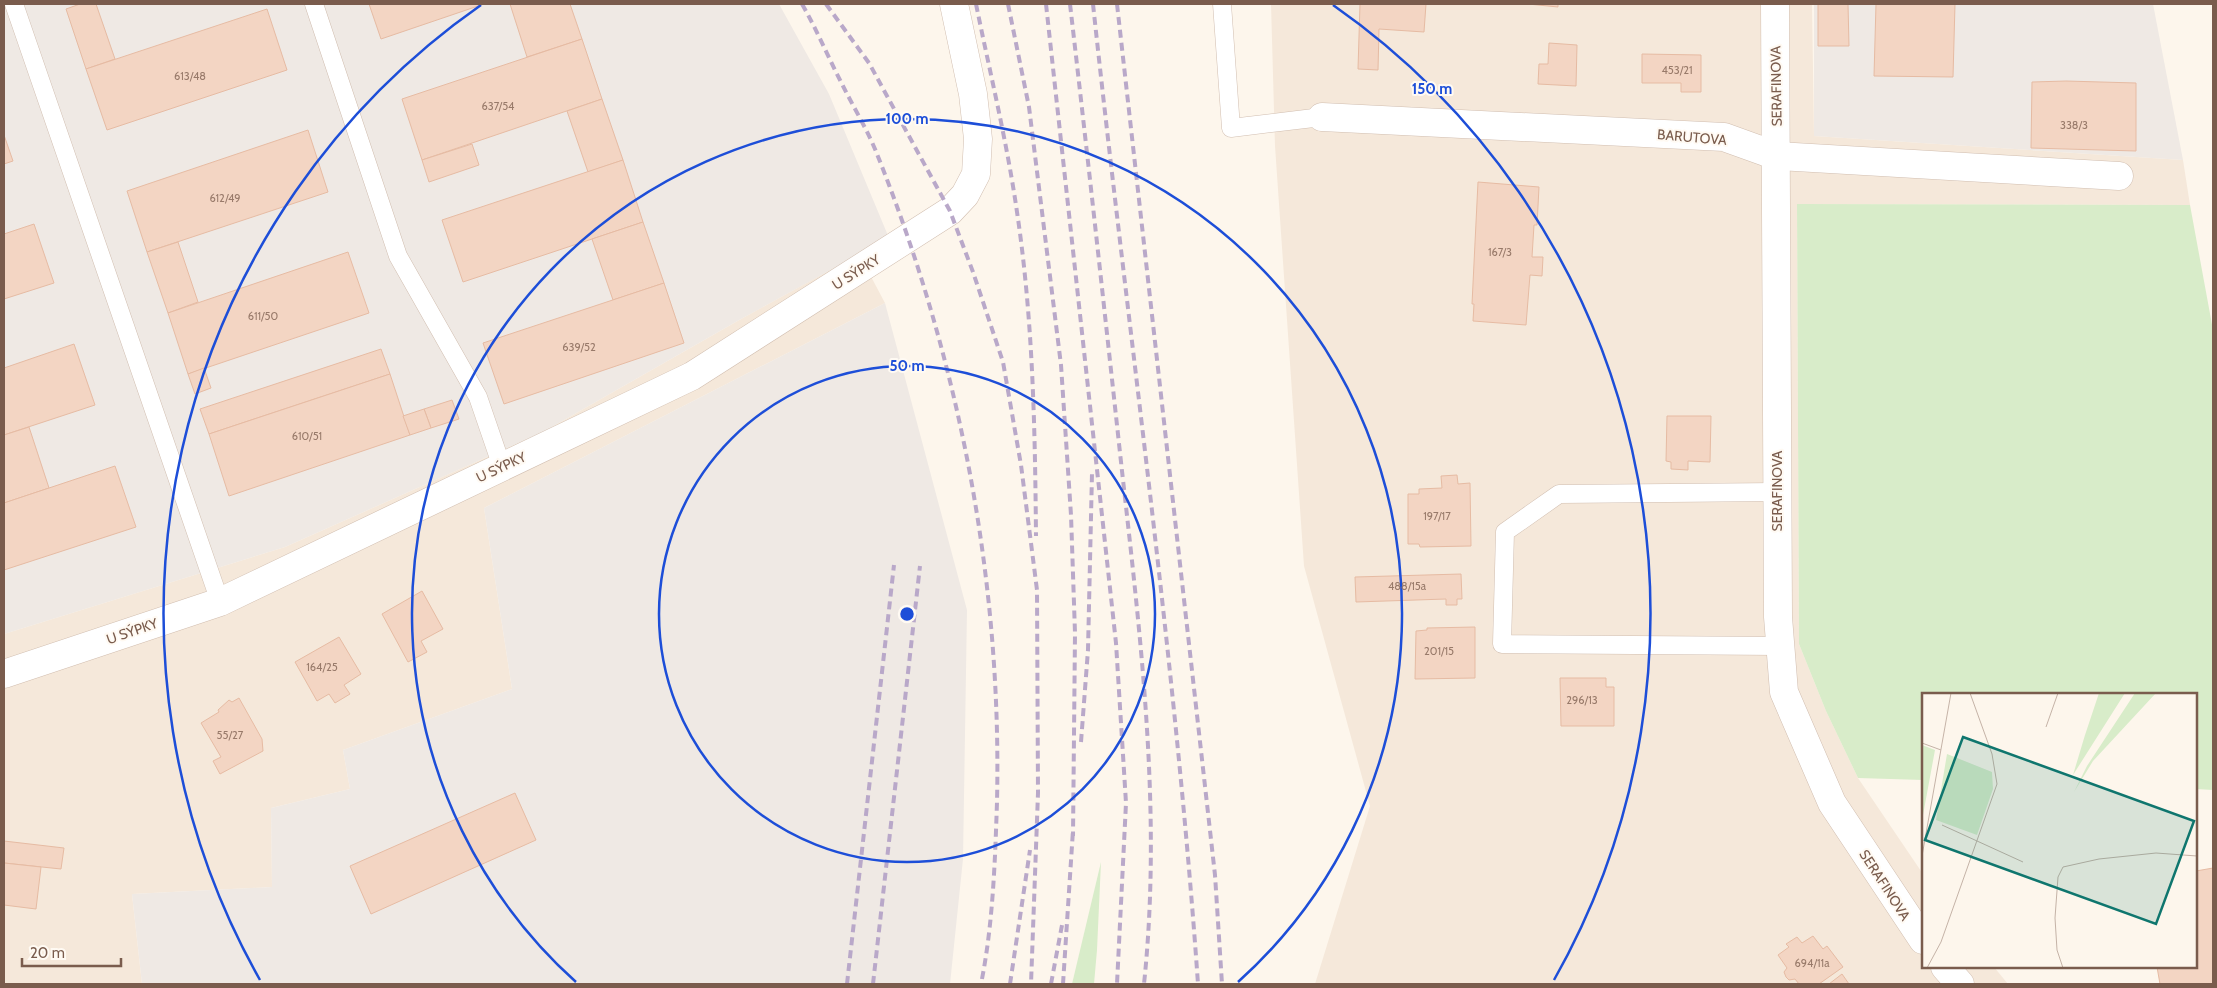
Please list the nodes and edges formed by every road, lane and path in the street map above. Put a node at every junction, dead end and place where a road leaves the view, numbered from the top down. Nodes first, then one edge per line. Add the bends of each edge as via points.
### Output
1 (14, 4) edge
2 (314, 4) edge
3 (954, 4) edge
4 (1222, 4) edge
5 (1775, 4) edge
6 (1322, 117) joint
7 (1776, 156) junction
8 (2119, 176) dead end
9 (502, 466) junction
10 (1777, 492) junction
11 (220, 602) junction
12 (1780, 646) junction
13 (4, 674) edge
14 (1922, 938) edge
15 (1947, 968) edge
16 (1960, 984) edge

1 - 11 lane
2 - 9 lane via 398,256 478,397
3 - 9 street, U SÝPKY via 973,94 978,139 976,174 965,195 950,211 692,376
4 - 6 lane via 1231,128
5 - 7 street, SERAFINOVA
6 - 7 street, BARUTOVA via 1724,137
7 - 8 street, BARUTOVA
7 - 10 street, SERAFINOVA
9 - 11 street, U SÝPKY
10 - 12 street, SERAFINOVA
10 - 12 lane via 1559,494 1505,532 1502,644
11 - 13 street, U SÝPKY
12 - 14 street, SERAFINOVA via 1784,692 1832,803
15 - 16 street

